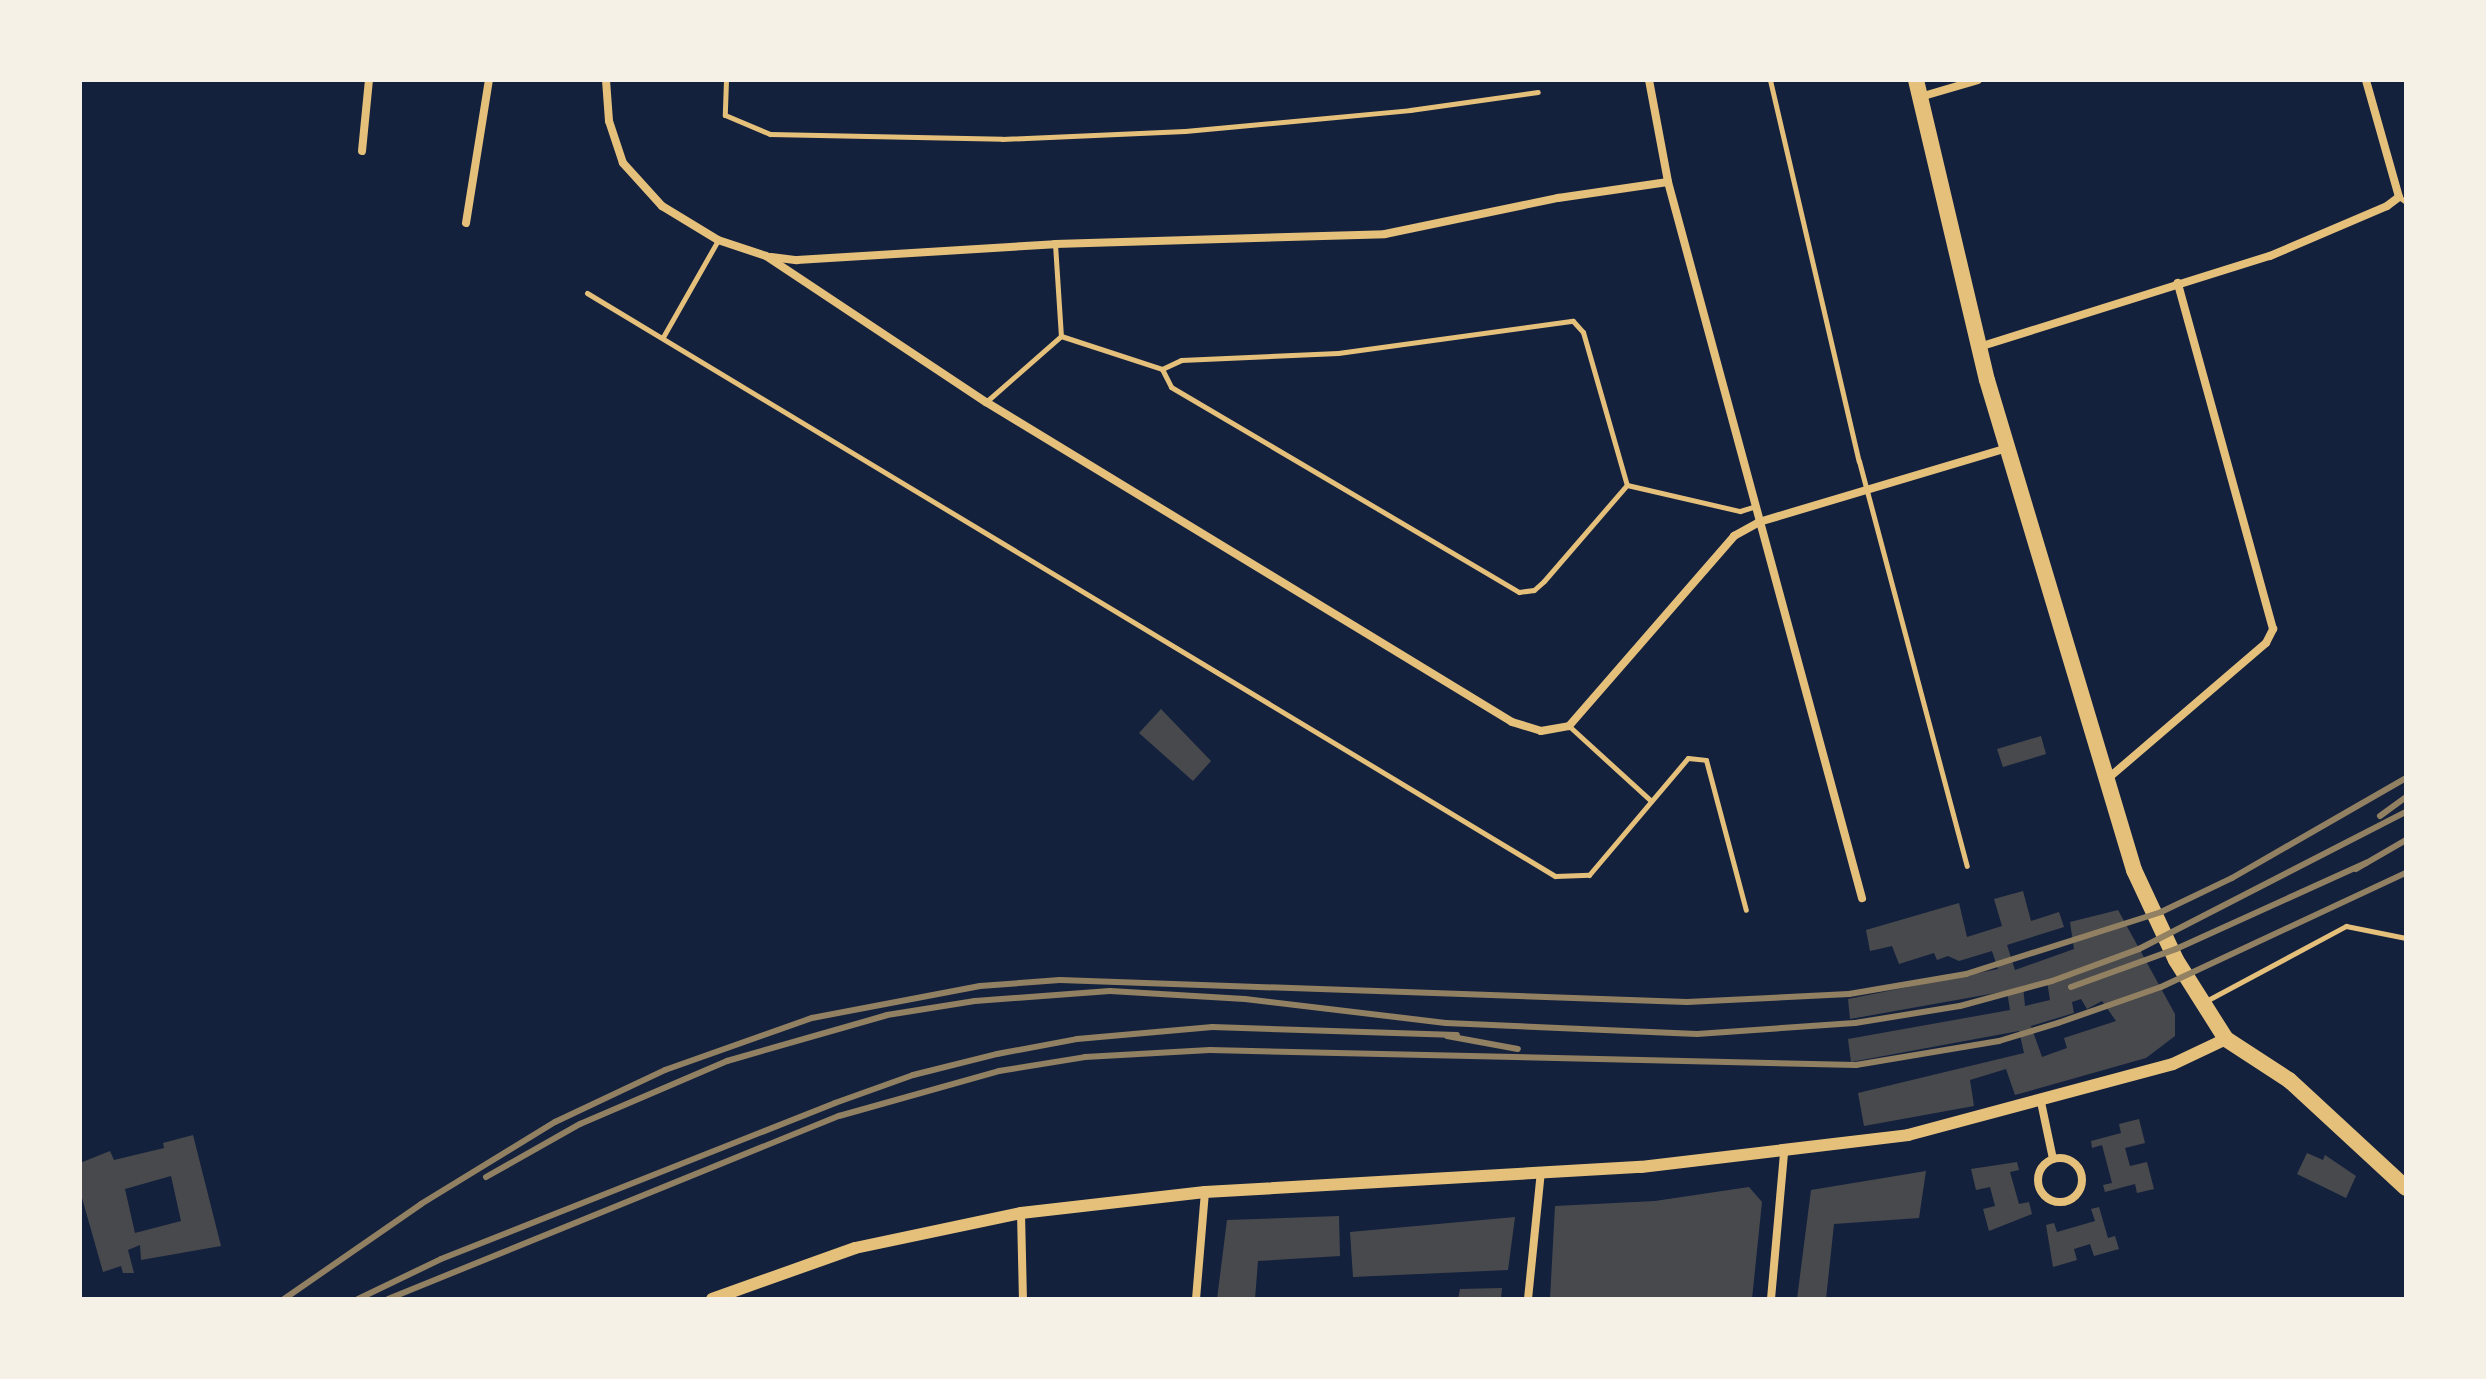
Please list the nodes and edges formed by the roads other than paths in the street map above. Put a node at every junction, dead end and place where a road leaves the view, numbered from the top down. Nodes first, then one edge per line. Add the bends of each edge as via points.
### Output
1 (369, 80) edge
2 (489, 80) edge
3 (606, 80) edge
4 (726, 80) edge
5 (1649, 80) edge
6 (1770, 80) edge
7 (1978, 80) edge
8 (2377, 80) edge
9 (2367, 82) edge
10 (1918, 88) edge
11 (1538, 92) dead end
12 (362, 151) dead end
13 (1668, 182) junction
14 (2403, 199) edge
15 (466, 223) dead end
16 (718, 240) junction
17 (1055, 244) junction
18 (766, 256) junction
19 (2178, 283) junction
20 (587, 293) dead end
21 (1061, 336) junction
22 (663, 337) junction
23 (1979, 347) junction
24 (1162, 369) junction
25 (986, 402) junction
26 (2008, 448) junction
27 (1627, 485) junction
28 (1867, 491) junction
29 (1753, 507) junction
30 (1759, 522) junction
31 (1569, 726) junction
32 (2105, 782) junction
33 (1650, 800) junction
34 (1967, 866) dead end
35 (1862, 898) dead end
36 (1746, 910) dead end
37 (2406, 938) edge
38 (2200, 1000) junction
39 (2226, 1039) junction
40 (2041, 1102) junction
41 (1784, 1153) junction
42 (2053, 1159) junction
43 (1541, 1172) junction
44 (2406, 1188) edge
45 (1205, 1192) junction
46 (1021, 1213) junction
47 (712, 1299) edge
48 (1023, 1299) edge
49 (1196, 1299) edge
50 (1528, 1299) edge
51 (1771, 1299) edge

1 - 12 street
2 - 15 street
3 - 16 street via 609,121 623,163 662,206
4 - 11 lane via 725,115 770,134 1002,139 1185,131
5 - 13 street
6 - 28 lane
7 - 10 street
8 - 9 street
9 - 14 street
10 - 23 main road
13 - 17 street via 1558,198 1385,234
13 - 29 street
14 - 19 street via 2270,256
16 - 18 street
16 - 22 lane
17 - 18 street via 797,260
17 - 21 lane
18 - 25 street
19 - 23 street
19 - 32 street via 2273,629 2266,643
20 - 22 lane
21 - 24 lane
21 - 25 lane
22 - 33 lane via 1555,876 1589,875
23 - 26 main road
24 - 27 lane via 1171,387 1519,592 1534,590 1544,581
24 - 27 lane via 1181,360 1338,353 1573,321 1583,332
25 - 31 street via 1512,722 1541,731
26 - 28 street
26 - 32 main road
27 - 29 lane via 1740,511
28 - 30 street
28 - 34 lane
29 - 30 street
30 - 31 street via 1714,555
30 - 35 street
31 - 33 lane
32 - 38 main road via 2132,866
33 - 36 lane via 1688,758 1706,760
37 - 38 lane via 2346,926
38 - 39 main road
39 - 40 street via 2173,1064
39 - 44 main road via 2289,1080
40 - 41 street via 1908,1135
40 - 42 street
41 - 43 street
41 - 51 street
42 - 42 street via 2066,1159 2081,1172 2078,1192 2067,1200 2052,1200 2041,1190 2039,1176
43 - 45 street
43 - 50 street
45 - 46 street
45 - 49 street
46 - 47 street via 855,1248
46 - 48 street

